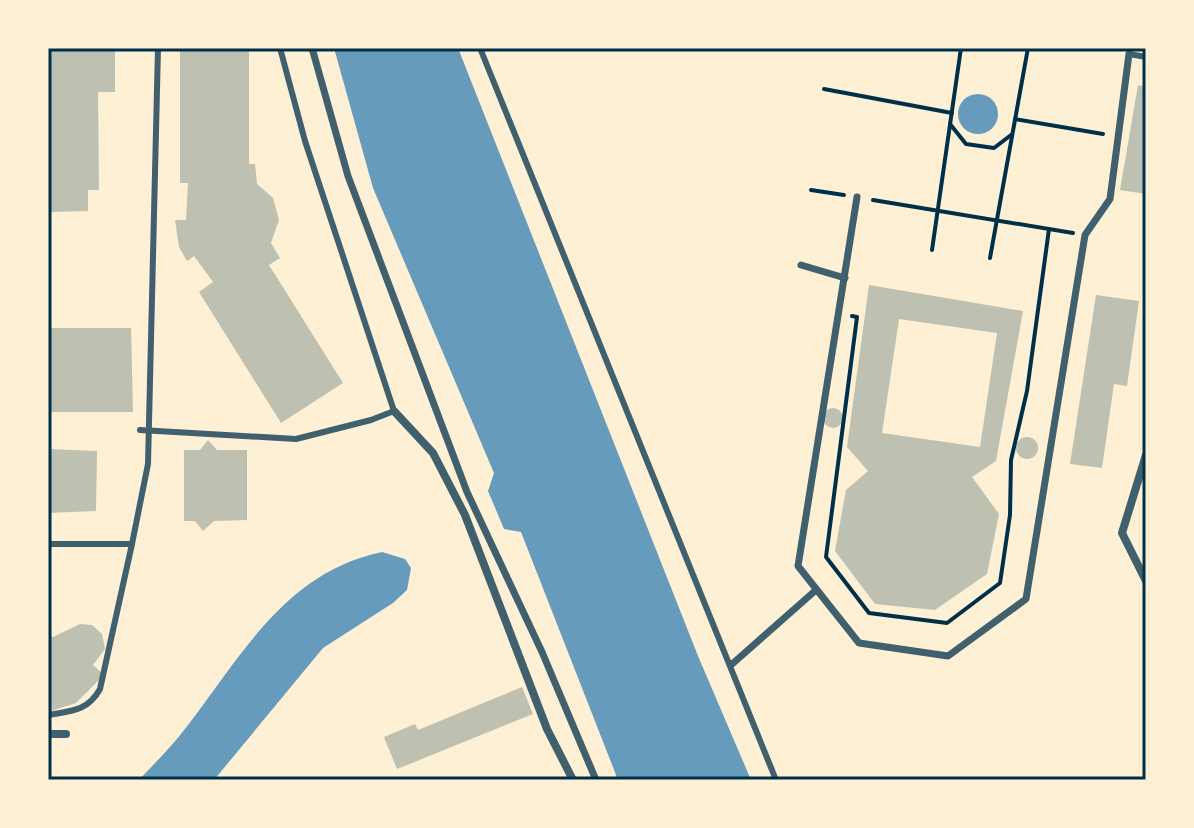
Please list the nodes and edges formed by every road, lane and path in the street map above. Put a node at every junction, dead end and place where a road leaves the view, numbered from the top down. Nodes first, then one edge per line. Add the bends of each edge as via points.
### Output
1 (158, 48) edge
2 (280, 48) edge
3 (312, 48) edge
4 (480, 48) edge
5 (961, 48) edge
6 (1028, 48) edge
7 (1129, 54) joint
8 (1146, 57) edge
9 (824, 89) dead end
10 (952, 113) junction
11 (1015, 119) junction
12 (950, 124) junction
13 (1012, 134) junction
14 (1119, 137) junction
15 (811, 190) dead end
16 (857, 197) junction
17 (938, 211) junction
18 (997, 220) junction
19 (1049, 229) junction
20 (1085, 235) junction
21 (932, 250) dead end
22 (990, 258) dead end
23 (801, 265) dead end
24 (845, 278) junction
25 (839, 314) junction
26 (394, 411) junction
27 (144, 431) junction
28 (1146, 455) edge
29 (48, 544) edge
30 (132, 544) junction
31 (1146, 581) edge
32 (816, 590) junction
33 (731, 665) junction
34 (48, 715) edge
35 (48, 734) edge
36 (66, 734) dead end
37 (573, 780) edge
38 (596, 780) edge
39 (776, 780) edge

1 - 27 lane
2 - 26 lane via 305,141
3 - 38 street via 348,176 467,492
4 - 33 lane
5 - 10 path
6 - 11 path
7 - 8 lane
7 - 14 street
9 - 10 path
10 - 12 path
11 - 13 path
11 - 14 path
12 - 13 path via 966,144 994,148
12 - 17 path
13 - 18 path
14 - 20 street via 1110,199
15 - 16 path
16 - 17 path
16 - 24 street
17 - 18 path
17 - 21 path
18 - 19 path
18 - 22 path
19 - 20 path
19 - 25 path via 1027,391 1011,460 1000,583 947,623 869,613 826,557 857,317
20 - 32 street via 1026,599 948,656 859,643
23 - 24 street
24 - 25 street
25 - 32 street via 798,566
26 - 27 lane via 296,439
26 - 37 street via 433,453 465,515 547,729
27 - 30 lane via 148,464
28 - 31 street via 1122,533
29 - 30 lane
30 - 34 lane via 100,689 93,703
32 - 33 street
33 - 39 lane
35 - 36 street

